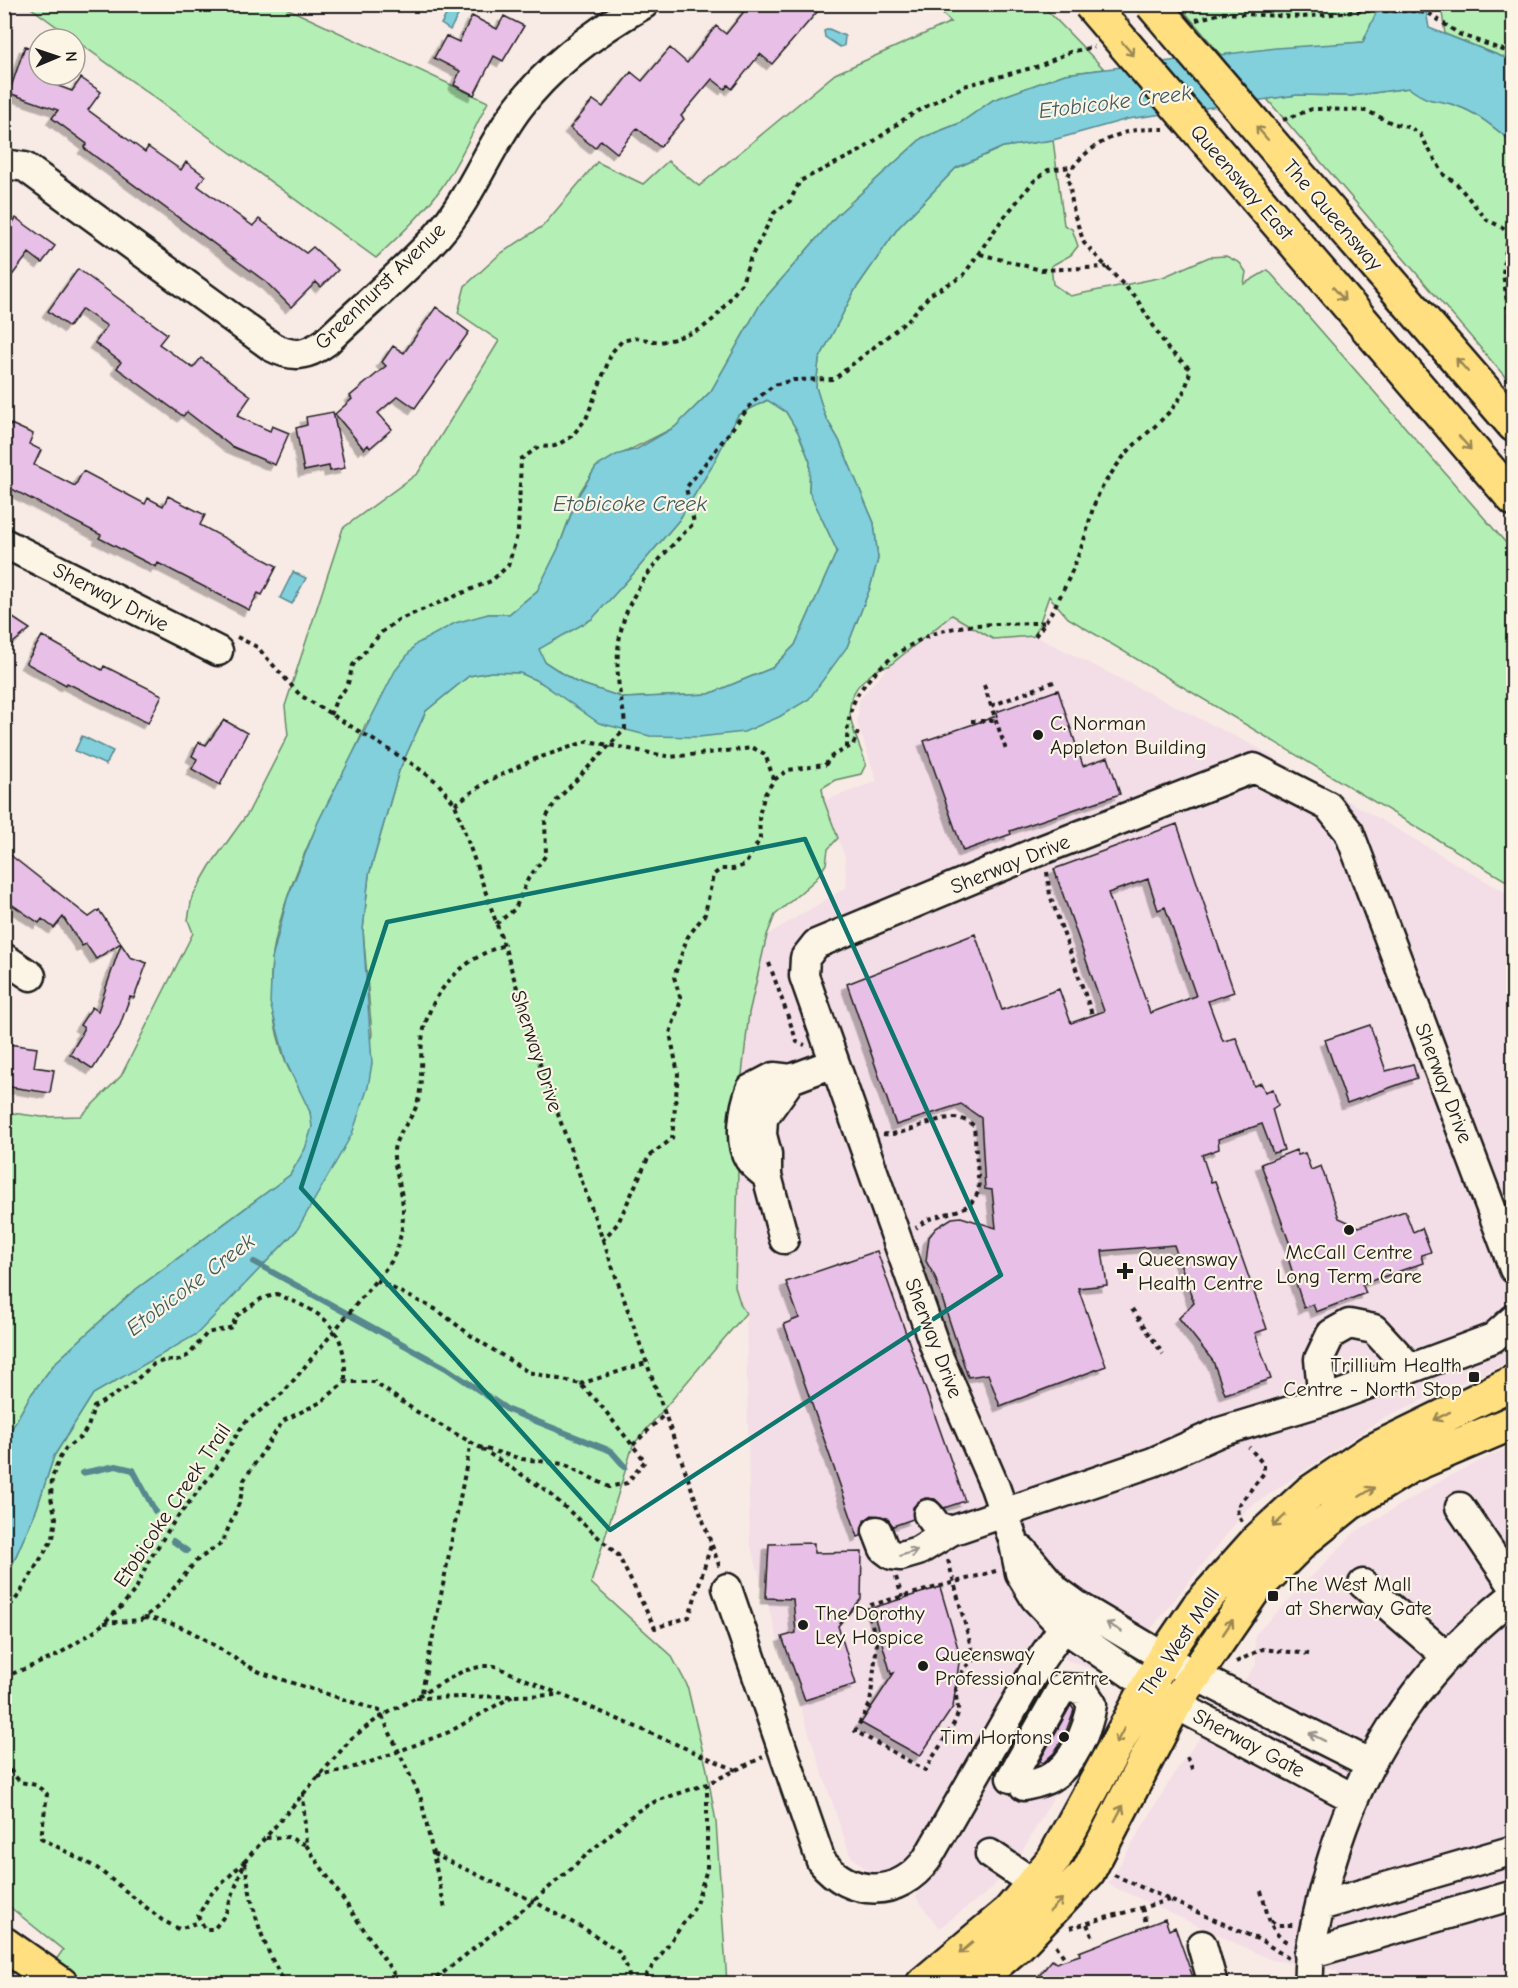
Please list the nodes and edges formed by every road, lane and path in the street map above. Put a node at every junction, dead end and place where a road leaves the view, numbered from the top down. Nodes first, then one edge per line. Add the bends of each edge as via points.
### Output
1 (644, 4) edge
2 (1090, 4) edge
3 (1152, 4) edge
4 (1192, 22) dead end
5 (1105, 45) dead end
6 (1514, 54) edge
7 (1275, 123) dead end
8 (1171, 129) dead end
9 (4, 164) edge
10 (1072, 167) junction
11 (980, 254) junction
12 (1108, 267) junction
13 (1514, 331) edge
14 (1514, 425) edge
15 (1514, 499) edge
16 (4, 543) edge
17 (1047, 622) junction
18 (1035, 636) dead end
19 (218, 651) joint
20 (1056, 681) dead end
21 (984, 686) dead end
22 (991, 706) junction
23 (330, 715) junction
24 (971, 721) dead end
25 (996, 721) junction
26 (859, 729) dead end
27 (612, 745) junction
28 (847, 748) junction
29 (1007, 753) dead end
30 (774, 780) junction
31 (455, 804) junction
32 (1039, 851) junction
33 (496, 924) junction
34 (504, 945) junction
35 (4, 958) edge
36 (769, 963) dead end
37 (31, 976) dead end
38 (1093, 1017) dead end
39 (811, 1047) dead end
40 (834, 1064) junction
41 (876, 1132) dead end
42 (912, 1233) dead end
43 (784, 1239) dead end
44 (602, 1241) junction
45 (1514, 1269) edge
46 (376, 1280) junction
47 (1132, 1309) dead end
48 (1514, 1319) edge
49 (334, 1330) junction
50 (1163, 1354) dead end
51 (649, 1362) junction
52 (1409, 1367) junction
53 (345, 1382) junction
54 (1514, 1382) edge
55 (580, 1384) junction
56 (1323, 1401) junction
57 (666, 1413) junction
58 (1514, 1422) edge
59 (1233, 1428) junction
60 (471, 1442) junction
61 (633, 1445) junction
62 (479, 1447) junction
63 (1460, 1507) dead end
64 (1004, 1513) junction
65 (928, 1514) dead end
66 (877, 1531) dead end
67 (1258, 1540) junction
68 (949, 1543) junction
69 (712, 1544) junction
70 (997, 1571) dead end
71 (954, 1583) junction
72 (1363, 1584) dead end
73 (1514, 1587) edge
74 (727, 1588) joint
75 (1514, 1595) edge
76 (4, 1612) edge
77 (1071, 1617) junction
78 (144, 1618) junction
79 (104, 1623) junction
80 (1309, 1654) dead end
81 (1445, 1655) junction
82 (1024, 1656) dead end
83 (1164, 1657) junction
84 (974, 1658) junction
85 (1236, 1662) dead end
86 (1194, 1675) junction
87 (4, 1677) edge
88 (1147, 1685) junction
89 (422, 1693) junction
90 (563, 1695) junction
91 (513, 1696) junction
92 (415, 1698) junction
93 (1175, 1704) junction
94 (385, 1715) junction
95 (783, 1747) junction
96 (1187, 1757) dead end
97 (4, 1763) edge
98 (1369, 1763) junction
99 (736, 1770) junction
100 (1194, 1773) dead end
101 (316, 1778) junction
102 (707, 1784) junction
103 (303, 1793) junction
104 (1353, 1798) junction
105 (264, 1839) junction
106 (306, 1845) junction
107 (1514, 1850) edge
108 (433, 1854) junction
109 (990, 1854) dead end
110 (245, 1861) junction
111 (1112, 1874) dead end
112 (1033, 1883) junction
113 (1261, 1891) dead end
114 (1514, 1895) edge
115 (1170, 1899) junction
116 (533, 1901) junction
117 (1320, 1906) junction
118 (1142, 1908) junction
119 (445, 1909) dead end
120 (200, 1922) junction
121 (1146, 1923) dead end
122 (1087, 1924) junction
123 (1068, 1929) dead end
124 (1092, 1936) dead end
125 (4, 1944) edge
126 (1202, 1945) dead end
127 (1056, 1946) dead end
128 (1064, 1957) dead end
129 (1309, 1964) edge
130 (61, 1983) edge
131 (286, 1983) edge
132 (401, 1983) edge
133 (429, 1983) edge
134 (630, 1983) edge
135 (640, 1983) edge
136 (923, 1983) edge
137 (972, 1983) edge
138 (1213, 1983) edge

1 - 9 street, Greenhurst Avenue via 577,48 539,84 518,109 474,186 438,235 326,342 306,354 285,354 272,347 25,167
2 -> 15 main road, Queensway East, bridge
14 -> 3 main road, The Queensway, bridge
4 - 6 path via 1222,13 1302,17 1415,11 1430,14 1459,34
5 - 23 path via 1070,52 1039,66 964,86 907,117 862,150 800,181 790,201 774,213 742,283 716,317 701,329 675,339 622,341 612,352 586,419 571,437 555,446 539,447 521,459 518,532 508,566 491,581 398,620 382,632 353,665 347,687
7 - 13 path via 1312,109 1367,111 1420,134 1444,176 1456,183 1487,220 1505,230 1508,243 1503,273
8 - 10 path via 1136,130 1115,137
10 - 11 path via 1048,170 1034,181
10 - 12 path via 1068,176 1077,226 1084,243
11 - 12 path via 1041,270
11 - 27 path via 963,276 931,294 908,320 834,379 793,380 774,385 753,402 686,488 694,523 655,562 634,593 618,636 625,729
12 - 17 path via 1136,298 1168,349 1190,369 1189,383 1179,402 1125,455 1094,501 1086,535
16 - 19 street, Sherway Drive
17 - 18 path
17 - 28 path via 953,628 929,636 897,655 858,694 847,729
19 - 23 path, Sherway Drive via 235,636 257,647 300,695
20 - 22 path
21 - 22 path
22 - 25 path
23 - 31 path, Sherway Drive via 414,765 449,793
24 - 25 path
25 - 29 path
26 - 28 path via 853,745
27 - 30 path via 671,757 753,748 765,754
27 - 31 path via 588,741 535,759 488,781
27 - 33 path via 557,800 545,819 546,855 528,879 514,909
28 - 30 path via 825,765 788,770
30 - 44 path via 759,815 760,839 745,865 721,869 713,875 705,914 687,938 676,970 675,983 681,1000 670,1033 678,1074 672,1140 649,1156 618,1223
31 - 33 path, Sherway Drive
32 - 38 path
32 - 40 street, Sherway Drive via 816,944 805,958 804,976
32 - 45 street, Sherway Drive via 1254,768 1328,806 1349,832
33 - 34 path, Sherway Drive
34 - 44 path, Sherway Drive via 540,1064
34 - 46 path via 480,954 458,970 442,989 428,1016 419,1099 394,1149 402,1201 402,1237 391,1262
35 - 37 street
36 - 39 path via 796,1042
40 - 43 street via 791,1079 774,1077 761,1082 751,1089 746,1100 745,1143 749,1159 766,1176
40 - 64 street, Sherway Drive via 939,1358 982,1452
41 - 42 path via 896,1134 950,1117 974,1126 979,1189 976,1199 971,1206 926,1220
44 - 51 path, Sherway Drive
46 - 49 path, Etobicoke Creek Trail
46 - 55 path via 436,1310 528,1372
47 - 50 path
48 - 52 street via 1493,1338
49 - 53 path via 346,1361
49 - 76 path via 313,1309 271,1294 235,1317 233,1327 207,1333 189,1355 154,1364 128,1388 94,1407 81,1437 66,1448 52,1478 51,1498 57,1518 53,1538 20,1595
49 - 79 path, Etobicoke Creek Trail via 284,1392 244,1423 215,1470 159,1545 136,1589
51 - 55 path
51 - 57 path, Sherway Drive
52 - 56 street
52 - 56 street via 1374,1329 1349,1324 1330,1334 1319,1359
53 - 60 path via 374,1382
53 - 78 path, Etobicoke Creek Trail via 321,1402 283,1421 244,1480 240,1501 222,1543 196,1562
54 -> 67 main road, The West Mall via 1370,1452 1308,1494
55 - 61 path
56 - 59 street
57 - 61 path
57 - 69 path, Sherway Drive
86 -> 58 main road, The West Mall via 1252,1591 1340,1510 1408,1467
59 - 64 street via 1161,1459
59 - 67 path via 1264,1465 1264,1473 1237,1507 1238,1515
60 - 62 path
60 - 89 path
61 - 62 path via 645,1461 628,1483 610,1487 564,1464 522,1459
62 - 69 path via 547,1491 618,1555 655,1628 689,1617
63 - 73 street
64 - 68 street
64 - 77 street, Sherway Drive via 1020,1573 1035,1598
65 - 68 street
66 -> 68 street via 884,1549 892,1556
67 - 83 main road, The West Mall via 1198,1607
68 - 71 path
69 - 74 path, Sherway Drive
70 - 71 path
71 - 84 path
71 - 84 path via 867,1606 877,1642 870,1704 855,1731 925,1770 958,1713 955,1701 959,1677
72 - 81 street
74 - 95 street
75 - 81 street
83 -> 77 street, Sherway Drive
77 - 88 street, Sherway Drive
77 - 95 street via 1042,1658 927,1859 911,1878 901,1883 861,1887 832,1874 812,1840
78 - 79 path, Etobicoke Creek Trail
78 - 94 path via 184,1626 262,1673
79 - 87 path, Etobicoke Creek Trail via 54,1657
80 - 85 path via 1262,1649
81 - 98 street via 1397,1716
82 - 84 path via 997,1652
83 - 86 street, Sherway Gate
83 - 88 main road, The West Mall
86 - 93 main road, The West Mall
98 -> 86 street, Sherway Gate
88 - 93 street, Sherway Gate
88 -> 112 main road, The West Mall via 1054,1859
89 - 90 path via 463,1671 495,1666
89 - 92 path
90 - 91 path
90 - 99 path
91 - 92 path
91 - 101 path via 449,1732
92 - 94 path
93 - 104 street, Sherway Gate
137 -> 93 main road, The West Mall via 1018,1945 1088,1872
94 - 101 path via 352,1738
94 - 108 path via 418,1789
95 - 99 path
96 - 100 path
97 - 120 path via 20,1782 36,1785 47,1794 41,1838 97,1868 179,1929
98 - 104 street
99 - 102 path
101 - 103 path
102 - 116 path via 636,1812
102 - 135 path via 707,1869 695,1907
103 - 105 path
103 - 106 path
104 - 117 street
105 - 106 path via 288,1837
105 - 110 path
106 - 132 path
107 - 117 street
108 - 116 path
108 - 119 path
109 - 112 street
110 - 120 path via 206,1899 198,1916
110 - 120 path via 222,1921 209,1930
110 - 131 path via 255,1918
111 - 115 path
112 -> 136 main road, The West Mall via 1009,1912
113 - 129 path via 1273,1929
114 - 129 street
115 - 118 path
115 - 129 path
116 - 133 path
116 - 134 path via 616,1949 628,1969
117 - 129 street
118 - 121 path
118 - 122 path
122 - 123 path
122 - 124 path
125 - 130 main road
126 - 138 street
127 - 128 path

